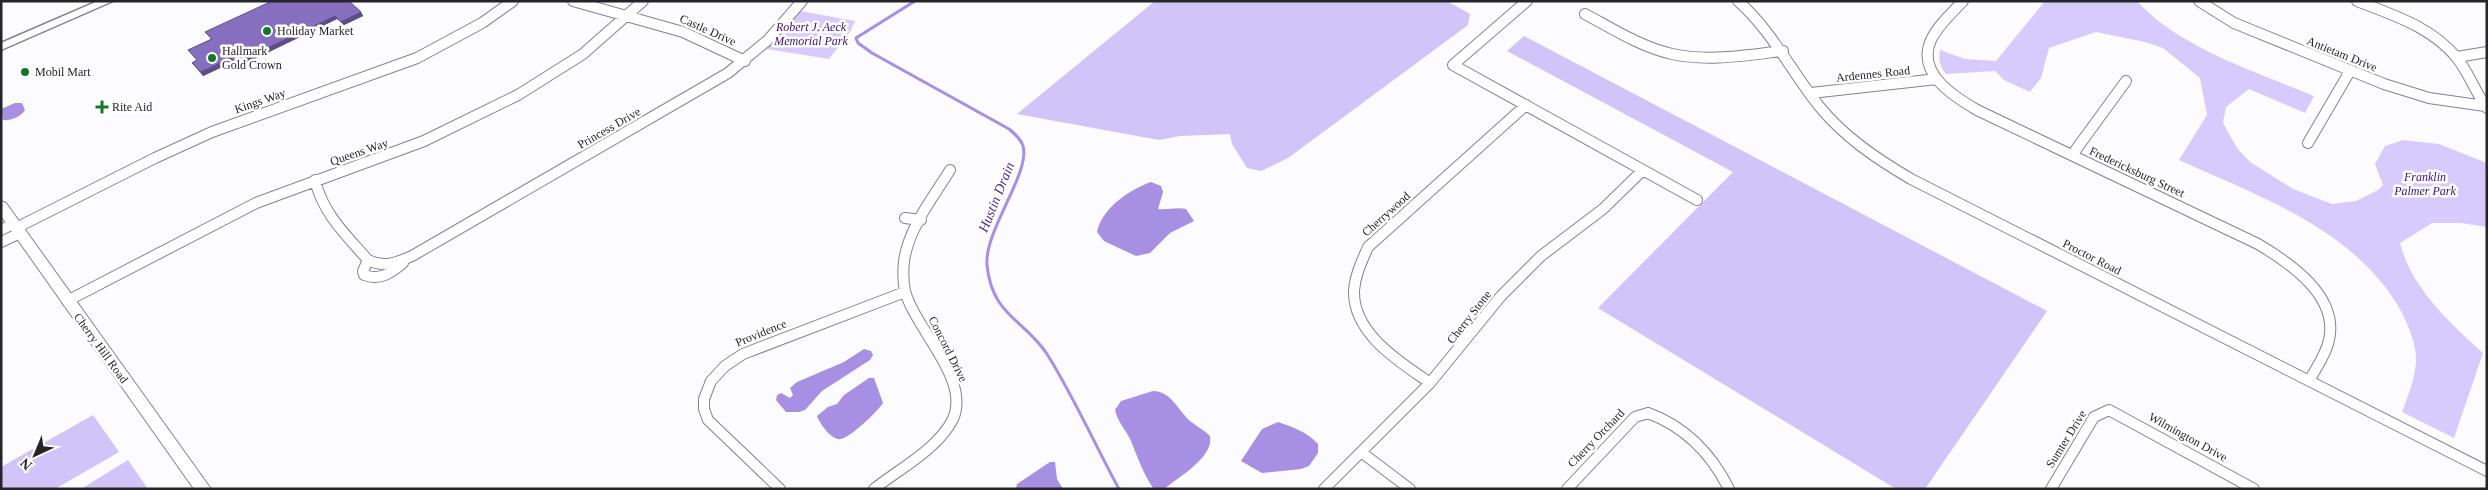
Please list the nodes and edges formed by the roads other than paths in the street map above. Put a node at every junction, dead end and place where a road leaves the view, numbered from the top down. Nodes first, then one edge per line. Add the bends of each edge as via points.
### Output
1 (108, 1) edge
2 (513, 1) edge
3 (573, 1) edge
4 (643, 1) edge
5 (802, 1) edge
6 (1528, 1) edge
7 (1738, 1) edge
8 (1963, 1) edge
9 (2199, 1) edge
10 (2357, 1) edge
11 (1585, 14) dead end
12 (628, 15) junction
13 (1, 47) edge
14 (1783, 51) junction
15 (2487, 52) edge
16 (2457, 57) junction
17 (745, 61) junction
18 (2350, 71) junction
19 (1937, 79) junction
20 (2126, 81) dead end
21 (1811, 93) junction
22 (1526, 105) junction
23 (2486, 107) edge
24 (2308, 144) dead end
25 (2072, 155) junction
26 (950, 170) dead end
27 (1643, 170) junction
28 (315, 180) junction
29 (1697, 200) dead end
30 (1, 206) edge
31 (905, 218) dead end
32 (920, 220) junction
33 (12, 229) edge
34 (1, 242) edge
35 (412, 256) junction
36 (368, 260) junction
37 (905, 292) junction
38 (67, 301) junction
39 (2309, 381) junction
40 (1430, 383) junction
41 (2109, 410) joint
42 (1361, 452) junction
43 (2487, 471) edge
44 (203, 489) edge
45 (780, 489) edge
46 (874, 489) edge
47 (1324, 489) edge
48 (1410, 489) edge
49 (1567, 489) edge
50 (1729, 489) edge
51 (2051, 489) edge
52 (2254, 489) edge

1 - 13 street
2 - 33 street, Kings Way via 484,22 415,58 366,79 220,129
3 - 12 street, Castle Drive
4 - 12 street, Queens Way
5 - 17 street, Princess Drive via 773,37
6 - 22 street via 1453,65
7 - 14 street, Proctor Road via 1759,20
8 - 19 street, Fredericksburg Street via 1929,43 1929,63
9 - 18 street, Antietam Drive via 2234,23
10 - 16 street via 2417,26
11 - 14 street via 1651,47 1675,55 1712,58
12 - 17 street, Castle Drive via 691,34
12 - 28 street, Queens Way via 583,54 518,94 424,141
14 - 21 street, Proctor Road
15 - 16 street
16 - 23 street
17 - 35 street, Princess Drive
18 - 23 street, Antietam Drive via 2415,94
18 - 24 street
19 - 21 street, Ardennes Road
19 - 25 street, Fredericksburg Street via 1970,107
20 - 25 street
21 - 39 street, Proctor Road via 1844,132 1870,154 1904,175
22 - 27 street
22 - 40 street, Cherrywood via 1368,247 1356,270 1353,283 1356,306 1366,328 1381,347
25 - 39 street, Fredericksburg Street via 2258,244 2297,270 2320,297 2330,324 2328,344
26 - 32 street, Concord Drive
27 - 29 street
27 - 40 street, Cherry Stone via 1603,209 1541,256 1501,296
28 - 36 street, Princess Drive via 329,216
28 - 38 street, Queens Way via 237,212
30 - 33 main road, Cherry Hill Road
31 - 32 street
32 - 37 street, Concord Drive via 906,253
33 - 34 street, Kings Way
33 - 38 main road, Cherry Hill Road
35 - 36 street, Princess Drive via 391,265
35 - 36 street, Princess Drive via 380,279 364,275
37 - 45 street, Providence via 743,354 721,368 709,382 703,404 708,420
37 - 46 street, Concord Drive via 954,383 956,406 953,418 939,436
38 - 44 main road, Cherry Hill Road
39 - 43 street, Proctor Road
40 - 42 street, Cherry Stone
41 - 51 street, Sumter Drive via 2094,417
41 - 52 street, Wilmington Drive
42 - 47 street, Cherry Stone
42 - 48 street
49 - 50 street, Cherry Orchard via 1635,417 1648,413 1696,442 1713,461

